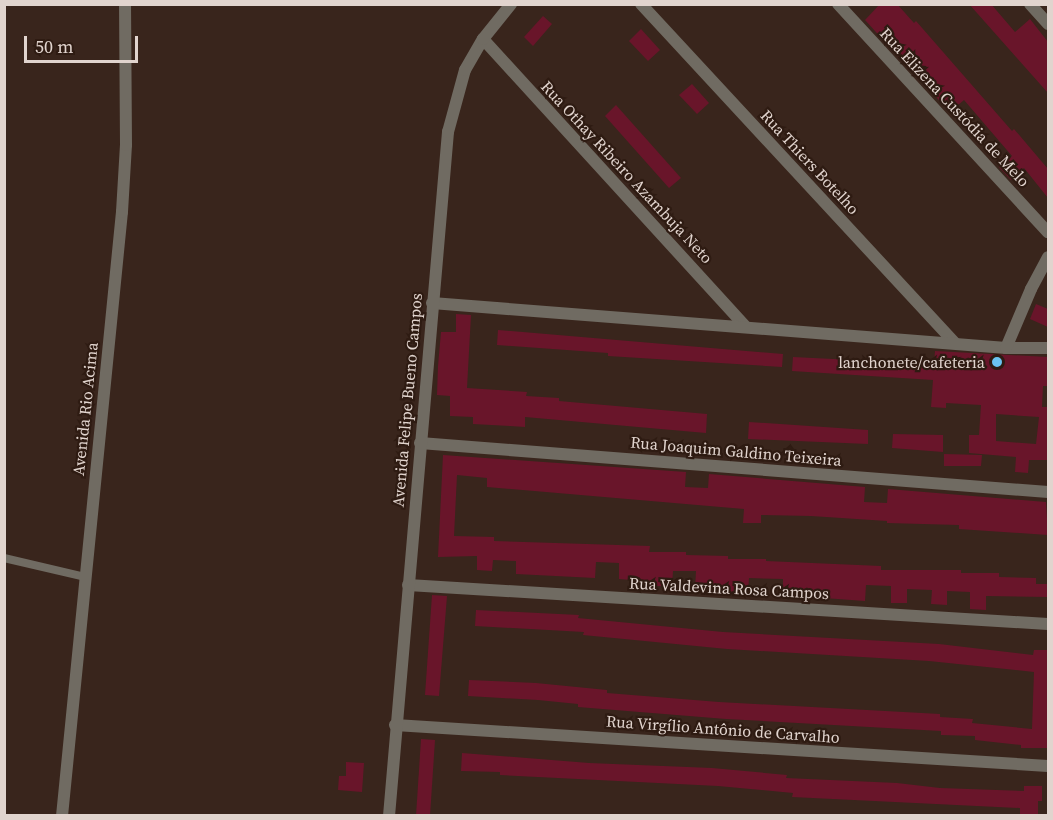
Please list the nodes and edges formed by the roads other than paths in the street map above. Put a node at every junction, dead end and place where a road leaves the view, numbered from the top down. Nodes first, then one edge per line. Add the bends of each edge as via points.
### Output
1 (125, 4) edge
2 (511, 4) edge
3 (641, 4) edge
4 (838, 4) edge
5 (1030, 4) edge
6 (1048, 24) edge
7 (483, 39) junction
8 (1048, 232) edge
9 (1048, 257) edge
10 (432, 303) junction
11 (746, 327) junction
12 (955, 343) junction
13 (1006, 348) junction
14 (1048, 348) edge
15 (420, 443) junction
16 (1048, 492) edge
17 (4, 558) edge
18 (85, 577) junction
19 (408, 585) junction
20 (1048, 624) edge
21 (395, 725) junction
22 (1048, 766) edge
23 (62, 816) edge
24 (389, 816) edge

1 - 18 street, Avenida Rio Acima via 126,145 122,212
2 - 7 street, Avenida Felipe Bueno Campos
3 - 12 street, Rua Thiers Botelho
4 - 8 street, Rua Elizena Custódia de Melo
5 - 6 street
7 - 10 street, Avenida Felipe Bueno Campos via 465,70 448,132
7 - 11 street, Rua Othay Ribeiro Azambuja Neto
9 - 13 street
10 - 11 street
10 - 15 street, Avenida Felipe Bueno Campos
11 - 12 street
12 - 13 street
13 - 14 street
15 - 16 street, Rua Joaquim Galdino Teixeira
15 - 19 street, Avenida Felipe Bueno Campos
17 - 18 lane
18 - 23 street, Avenida Rio Acima
19 - 20 street, Rua Valdevina Rosa Campos
19 - 21 street, Avenida Felipe Bueno Campos
21 - 22 street, Rua Virgílio Antônio de Carvalho
21 - 24 street, Avenida Felipe Bueno Campos

